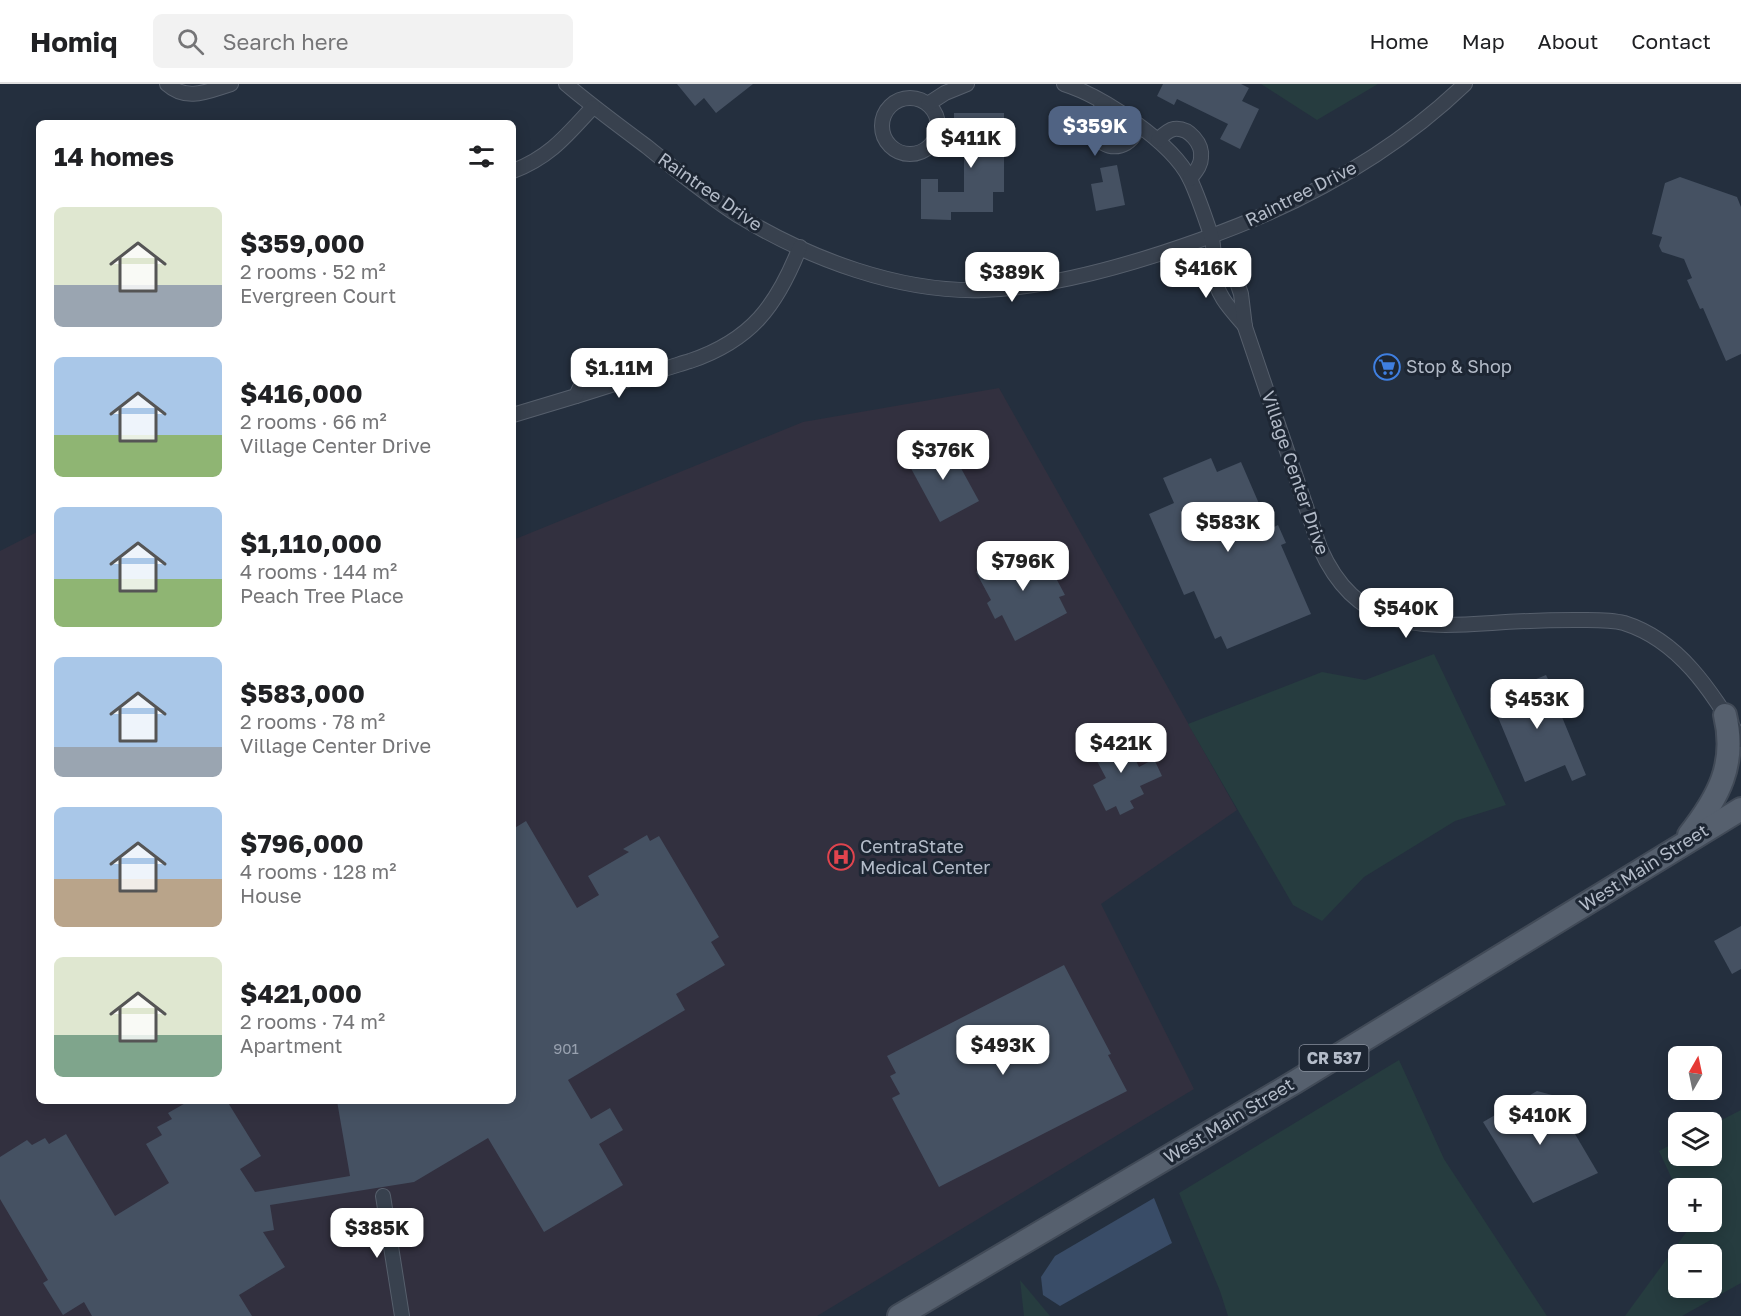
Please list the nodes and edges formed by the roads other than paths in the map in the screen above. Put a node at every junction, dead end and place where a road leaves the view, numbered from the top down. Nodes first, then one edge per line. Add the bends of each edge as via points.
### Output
1 (167, 84) edge
2 (231, 84) edge
3 (566, 84) edge
4 (967, 84) edge
5 (1064, 84) edge
6 (1465, 84) edge
7 (1093, 90) edge
8 (1104, 103) junction
9 (928, 104) junction
10 (593, 107) junction
11 (1138, 127) junction
12 (1158, 140) junction
13 (516, 170) edge
14 (1190, 179) junction
15 (1211, 236) junction
16 (800, 247) junction
17 (1215, 253) junction
18 (1245, 327) junction
19 (652, 372) junction
20 (576, 396) junction
21 (516, 414) edge
22 (1728, 712) edge
23 (1741, 740) edge
24 (1741, 808) edge
25 (1680, 846) junction
26 (383, 1196) dead end
27 (402, 1316) edge
28 (899, 1316) edge

1 - 2 street via 175,91 195,95
3 - 10 street, Raintree Drive
4 - 9 street
5 - 7 street, Village Center Drive
6 - 15 street, Raintree Drive via 1414,128 1367,160 1298,200
7 - 8 street, Village Center Drive
8 - 11 street, Village Center Drive
8 - 11 street via 1095,121 1098,139 1122,146
9 - 9 street via 911,98 890,107 883,127 886,141 892,147 912,154 930,147 938,123
10 - 13 street via 554,149
10 - 16 street, Raintree Drive via 736,214
11 - 12 street, Village Center Drive
12 - 14 street, Village Center Drive
12 - 14 street via 1174,129 1193,136 1202,155
14 - 15 street, Village Center Drive
15 - 16 street, Raintree Drive via 1085,274 982,290 918,285 850,267
15 - 17 street, Village Center Drive
16 - 19 street via 782,288 747,330 704,356
17 - 18 street, Village Center Drive via 1214,274 1223,301
17 - 18 street, Village Center Drive via 1232,267 1241,294
18 - 22 street, Village Center Drive via 1320,548 1334,574 1359,600 1382,615 1418,625 1537,620 1624,623 1680,656
19 - 20 street
19 - 20 street via 623,362 610,364 588,374
20 - 21 street
22 - 23 street, Village Center Drive
22 - 25 main road via 1726,768 1706,813
24 - 25 main road, West Main Street / CR 537
25 - 28 main road, West Main Street / CR 537 via 1295,1082
26 - 27 street

